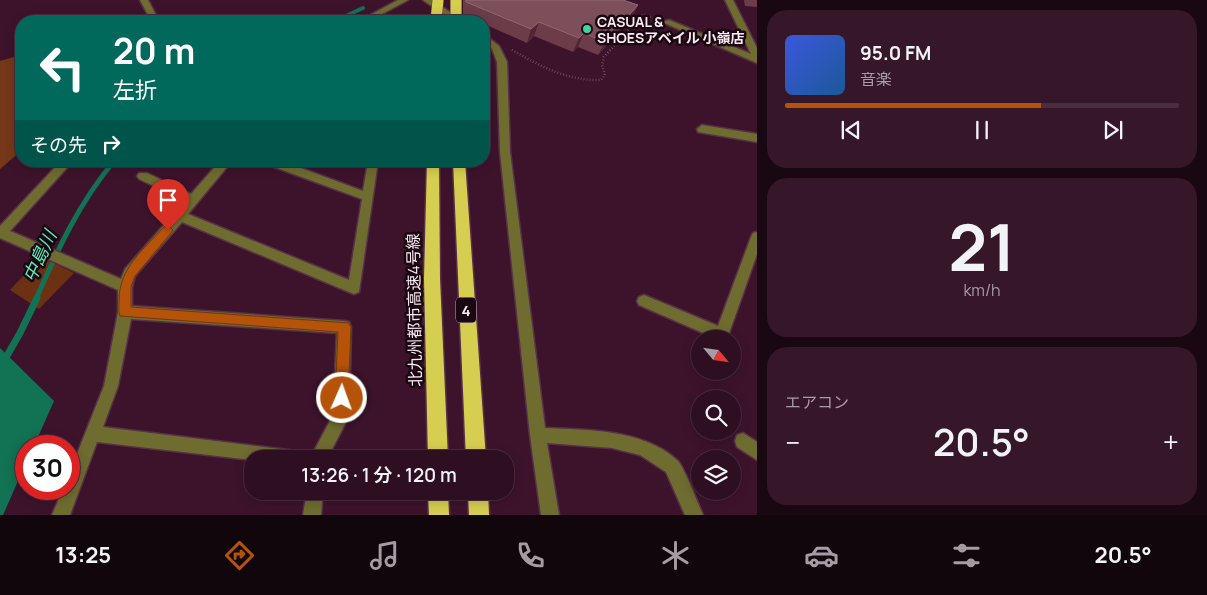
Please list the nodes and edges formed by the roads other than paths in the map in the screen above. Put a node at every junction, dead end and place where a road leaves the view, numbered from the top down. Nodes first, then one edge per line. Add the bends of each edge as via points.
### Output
1 (144, 0) edge
2 (401, 0) edge
3 (427, 0) edge
4 (438, 0) edge
5 (456, 0) edge
6 (729, 0) edge
7 (152, 15) edge
8 (374, 15) edge
9 (437, 15) edge
10 (451, 15) edge
11 (456, 15) edge
12 (666, 22) road end
13 (743, 29) junction
14 (757, 31) edge
15 (490, 42) edge
16 (757, 59) edge
17 (702, 129) dead end
18 (757, 138) edge
19 (62, 167) edge
20 (218, 167) edge
21 (286, 167) edge
22 (372, 167) edge
23 (433, 167) edge
24 (459, 167) edge
25 (143, 176) dead end
26 (368, 197) junction
27 (193, 200) junction
28 (180, 216) junction
29 (757, 237) edge
30 (125, 287) junction
31 (644, 302) dead end
32 (125, 312) junction
33 (93, 434) junction
34 (538, 435) junction
35 (743, 441) dead end
36 (323, 450) edge
37 (438, 450) edge
38 (475, 450) edge
39 (244, 451) edge
40 (757, 452) edge
41 (314, 500) edge
42 (438, 500) edge
43 (479, 500) edge
44 (61, 515) edge
45 (312, 515) edge
46 (439, 515) edge
47 (480, 515) edge
48 (550, 515) edge
49 (694, 515) edge

1 - 7 street
2 - 8 street
3 - 10 street
4 - 9 highway, bridge
5 - 11 highway, bridge
6 - 13 street
12 - 16 street
13 - 14 street
13 - 16 street
15 - 34 street via 502,62 505,152
17 - 18 street
19 - 30 street via 1,233
20 - 27 street
21 - 26 street
22 - 26 street
23 - 37 highway, 北九州都市高速4号線 / 4 via 432,279
24 - 38 highway, 4
25 - 27 street
26 - 28 street via 354,288
27 - 28 street
28 - 30 street via 130,273
29 - 31 street via 722,334
30 - 32 street
32 - 33 street via 110,386
32 - 36 street via 344,327 341,416
33 - 39 street
33 - 44 street
34 - 48 street
34 - 49 street via 612,440 643,448 672,466
35 - 40 street
41 - 45 street
42 - 46 highway
43 - 47 highway

